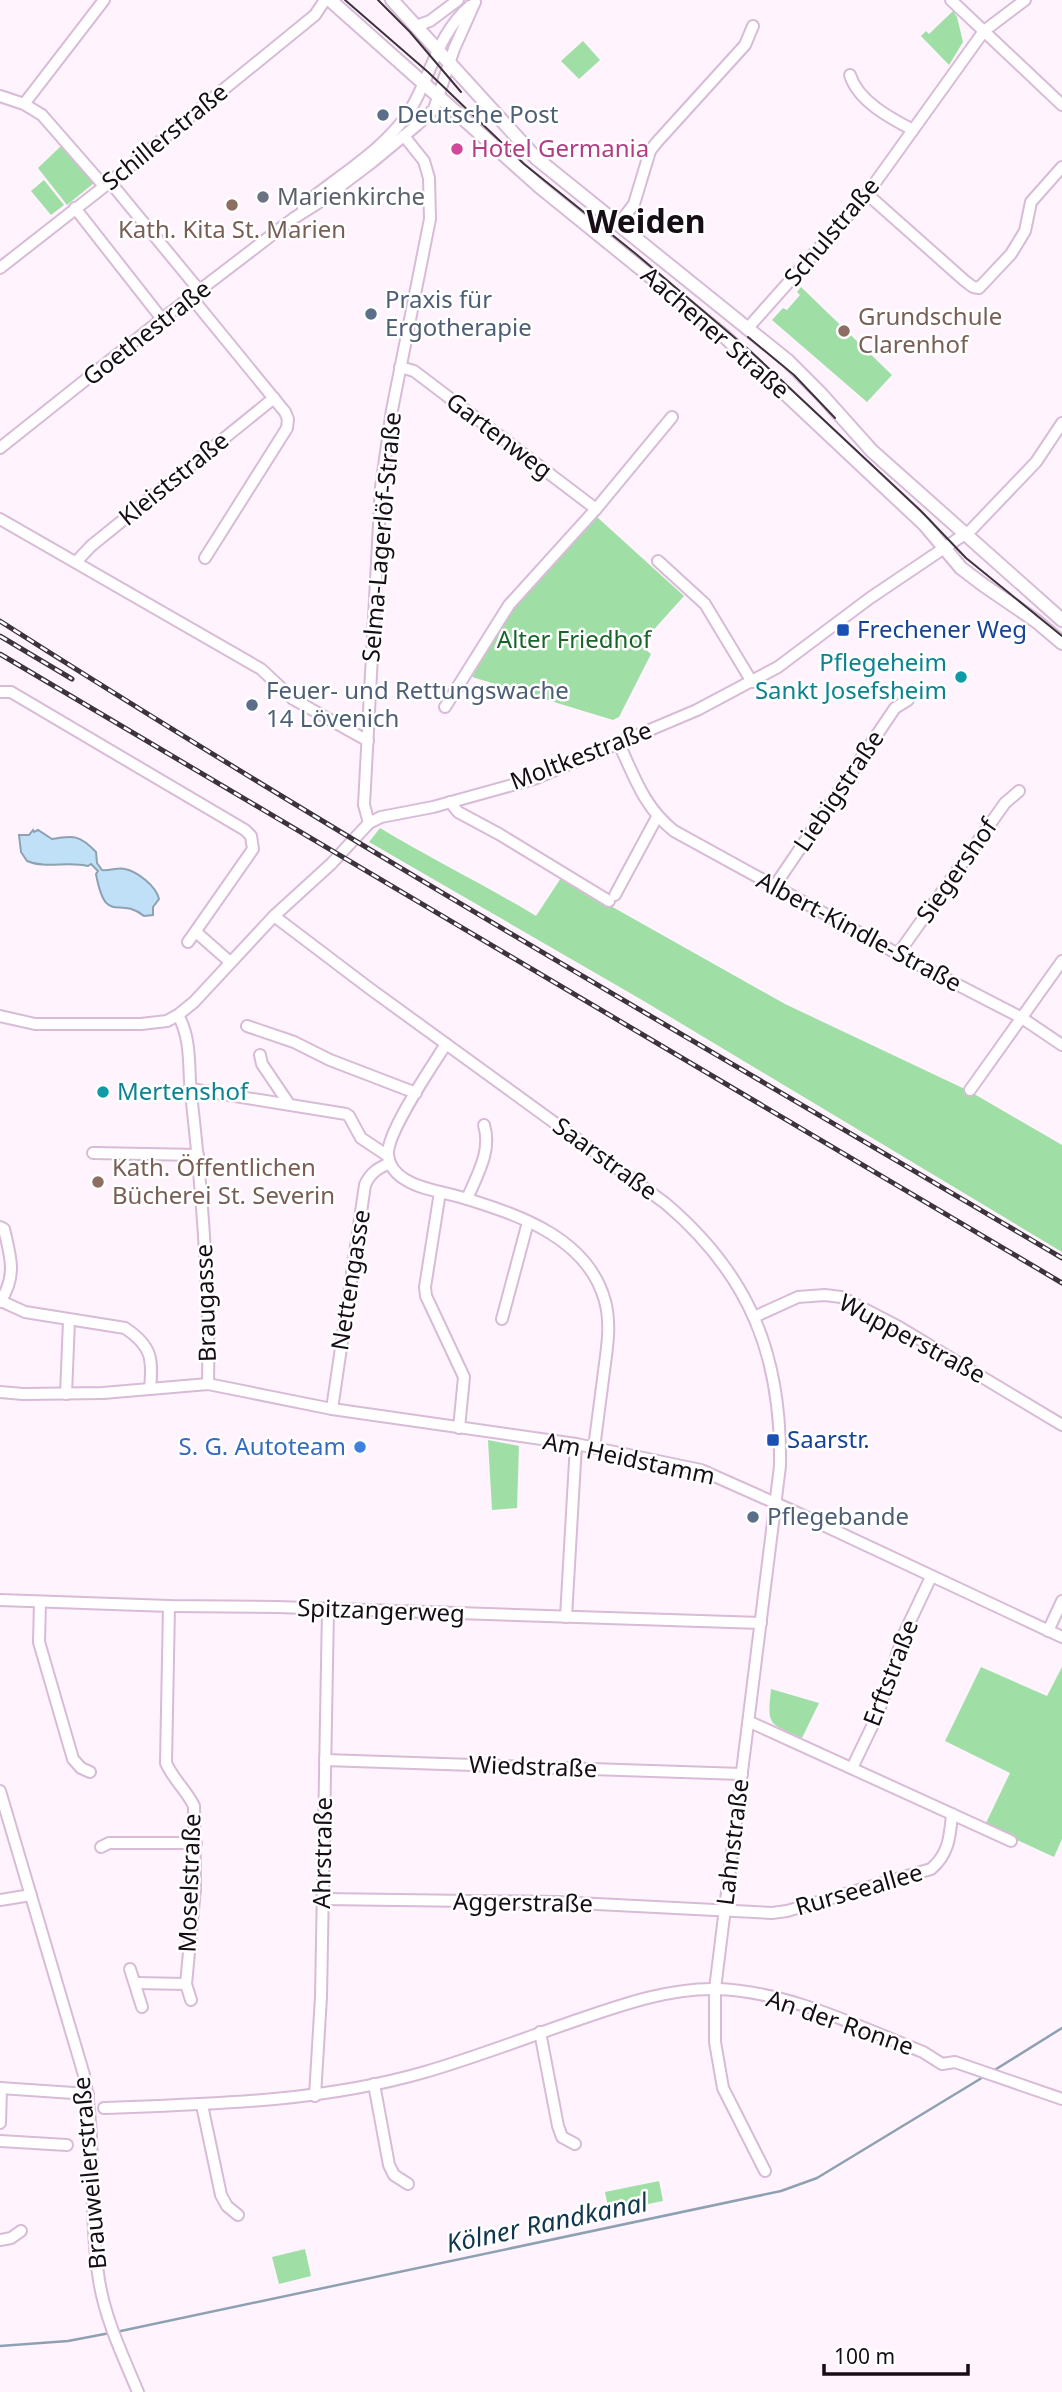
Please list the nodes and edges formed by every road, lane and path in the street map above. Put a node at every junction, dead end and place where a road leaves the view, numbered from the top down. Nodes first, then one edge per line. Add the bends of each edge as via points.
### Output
1 (104, 0) edge
2 (325, 0) edge
3 (330, 0) edge
4 (392, 0) edge
5 (458, 0) edge
6 (951, 0) edge
7 (1025, 0) edge
8 (476, 1) edge
9 (416, 26) junction
10 (753, 26) dead end
11 (984, 31) junction
12 (438, 51) junction
13 (449, 62) junction
14 (850, 75) dead end
15 (424, 83) junction
16 (438, 95) junction
17 (0, 96) edge
18 (24, 104) junction
19 (1062, 105) edge
20 (913, 130) junction
21 (404, 136) junction
22 (1062, 167) edge
23 (107, 184) junction
24 (867, 194) junction
25 (75, 208) junction
26 (294, 218) junction
27 (618, 225) junction
28 (0, 268) edge
29 (195, 294) junction
30 (162, 319) junction
31 (747, 329) junction
32 (400, 367) junction
33 (274, 398) junction
34 (672, 417) dead end
35 (1062, 423) edge
36 (0, 448) edge
37 (596, 509) junction
38 (0, 519) edge
39 (964, 535) junction
40 (944, 548) junction
41 (205, 558) dead end
42 (657, 561) dead end
43 (76, 562) junction
44 (1062, 620) edge
45 (1062, 643) edge
46 (752, 682) junction
47 (0, 692) edge
48 (908, 700) dead end
49 (445, 707) dead end
50 (368, 741) junction
51 (620, 744) junction
52 (1019, 791) dead end
53 (450, 802) junction
54 (657, 817) junction
55 (369, 823) junction
56 (774, 887) junction
57 (274, 916) junction
58 (196, 932) junction
59 (188, 942) dead end
60 (898, 954) junction
61 (1062, 961) edge
62 (230, 962) junction
63 (0, 1016) edge
64 (178, 1016) junction
65 (1022, 1018) junction
66 (247, 1026) dead end
67 (446, 1044) junction
68 (1062, 1045) edge
69 (260, 1055) dead end
70 (191, 1089) junction
71 (970, 1090) dead end
72 (416, 1093) junction
73 (289, 1104) junction
74 (484, 1125) dead end
75 (93, 1153) dead end
76 (198, 1155) junction
77 (389, 1159) junction
78 (440, 1192) junction
79 (467, 1199) junction
80 (528, 1222) junction
81 (0, 1227) edge
82 (0, 1301) edge
83 (754, 1317) junction
84 (502, 1319) dead end
85 (69, 1321) junction
86 (208, 1384) junction
87 (150, 1389) junction
88 (0, 1392) edge
89 (66, 1394) junction
90 (332, 1409) junction
91 (1062, 1425) edge
92 (459, 1428) junction
93 (576, 1444) junction
94 (594, 1448) junction
95 (776, 1503) junction
96 (931, 1577) junction
97 (0, 1600) edge
98 (1062, 1601) edge
99 (40, 1602) junction
100 (169, 1606) junction
101 (328, 1609) junction
102 (565, 1617) junction
103 (761, 1623) junction
104 (1048, 1631) junction
105 (1062, 1637) edge
106 (750, 1722) junction
107 (325, 1760) junction
108 (852, 1769) junction
109 (90, 1772) dead end
110 (742, 1774) junction
111 (0, 1791) edge
112 (952, 1814) junction
113 (1011, 1841) dead end
114 (196, 1843) junction
115 (102, 1847) dead end
116 (31, 1895) junction
117 (321, 1899) junction
118 (0, 1900) edge
119 (725, 1910) junction
120 (130, 1969) dead end
121 (136, 1983) junction
122 (186, 1984) junction
123 (715, 1989) junction
124 (191, 2000) dead end
125 (142, 2007) dead end
126 (540, 2032) junction
127 (374, 2084) junction
128 (1, 2088) edge
129 (88, 2094) junction
130 (315, 2096) junction
131 (1062, 2099) edge
132 (202, 2105) junction
133 (104, 2108) dead end
134 (0, 2123) edge
135 (0, 2141) edge
136 (67, 2144) dead end
137 (575, 2144) dead end
138 (765, 2171) dead end
139 (408, 2184) dead end
140 (238, 2215) dead end
141 (21, 2231) dead end
142 (0, 2240) edge
143 (138, 2392) edge

1 - 18 street
2 - 23 street, Schillerstraße via 316,15
3 - 15 main road, Aachener Straße
4 - 9 main road, Aachener Straße
5 - 9 street
6 - 11 street
7 - 11 street, Schulstraße
8 - 12 street, Goethestraße via 453,22
8 - 13 street, Goethestraße
9 - 12 main road, Aachener Straße
10 - 27 street via 745,45 650,151 634,204
11 - 19 street
11 - 20 street, Schulstraße
12 - 13 main road, Aachener Straße
12 - 15 street, Goethestraße
13 - 16 street, Goethestraße
13 - 27 main road, Aachener Straße via 527,149
14 - 20 street via 863,96
15 - 16 main road, Aachener Straße
15 - 26 street, Goethestraße via 393,134 312,198
16 - 21 street, Goethestraße via 434,109
16 - 40 main road, Aachener Straße via 569,211 728,340
17 - 18 street, Kleiststraße
18 - 23 street, Kleiststraße via 51,123
20 - 24 street, Schulstraße
21 - 26 street, Goethestraße
21 - 32 street, Selma-Lagerlöf-Straße via 424,161 431,204
22 - 24 street via 1031,202 1025,231 1011,254 979,288 965,281
23 - 25 street, Schillerstraße
23 - 29 street, Kleiststraße
24 - 31 street, Schulstraße
25 - 28 street, Schillerstraße
25 - 30 street
26 - 29 street, Goethestraße
27 - 31 main road, Aachener Straße
29 - 30 street, Goethestraße
29 - 33 street, Kleiststraße
30 - 36 street, Goethestraße
31 - 39 main road, Aachener Straße via 806,379 872,451
32 - 37 street, Gartenweg via 414,371
32 - 50 street, Selma-Lagerlöf-Straße via 381,487
33 - 41 street, Kleiststraße via 288,419 286,428
33 - 43 street, Kleiststraße
34 - 37 street
35 - 39 street via 1036,462
37 - 49 street via 509,606
38 - 43 street
39 - 40 street
39 - 44 main road, Aachener Straße
40 - 45 main road, Aachener Straße via 961,568
40 - 46 street, Moltkestraße
42 - 46 street via 705,604
43 - 50 street via 261,669 293,699
46 - 51 street, Moltkestraße
47 - 58 street via 10,692 57,718 251,836 253,849
48 - 56 street, Liebigstraße via 895,708
50 - 55 street, Selma-Lagerlöf-Straße via 365,805
51 - 53 street, Moltkestraße via 534,779
51 - 54 street, Albert-Kindle-Straße
52 - 60 street, Siegershof via 1005,803
53 - 54 street via 458,812 612,898
53 - 55 street, Moltkestraße
54 - 56 street, Albert-Kindle-Straße
55 - 57 street
56 - 60 street, Albert-Kindle-Straße
57 - 62 street
57 - 67 street, Saarstraße
58 - 59 street
58 - 62 street
60 - 65 street, Albert-Kindle-Straße
61 - 65 street
62 - 64 street
63 - 64 street via 35,1024 141,1024
64 - 70 street, Braugasse via 188,1042
65 - 68 street, Albert-Kindle-Straße
65 - 71 street
66 - 72 street
67 - 72 street
67 - 83 street, Saarstraße via 692,1227 740,1288
69 - 73 street
70 - 73 street
70 - 76 street, Braugasse
72 - 77 street via 391,1138
73 - 77 street via 349,1116 361,1138
74 - 79 street via 486,1147
75 - 76 street
76 - 86 street, Braugasse
77 - 78 street via 408,1182
77 - 90 street, Nettengasse via 365,1185
78 - 79 street
78 - 92 street via 425,1287 464,1377
79 - 80 street
80 - 84 street
80 - 94 street via 578,1253 605,1300 608,1341
81 - 82 street via 12,1274
82 - 85 street via 25,1312
83 - 91 street, Wupperstraße via 797,1297 841,1297
83 - 95 street, Saarstraße via 773,1371 781,1428
85 - 87 street via 125,1328 137,1336 153,1361
85 - 89 street
86 - 87 street, Am Heidstamm
86 - 90 street, Am Heidstamm
87 - 89 street, Am Heidstamm
88 - 89 street, Am Heidstamm
90 - 92 street, Am Heidstamm
92 - 93 street, Am Heidstamm
93 - 94 street, Am Heidstamm
93 - 102 street
94 - 95 street, Am Heidstamm via 701,1470
95 - 96 street, Am Heidstamm
95 - 103 street, Lahnstraße
96 - 104 street, Am Heidstamm
96 - 108 street, Erftstraße
97 - 99 street, Spitzangerweg
98 - 104 street
99 - 100 street, Spitzangerweg
99 - 109 street via 43,1660 73,1759
100 - 101 street, Spitzangerweg
100 - 114 street, Moselstraße via 166,1762 194,1806
101 - 102 street, Spitzangerweg
101 - 107 street, Ahrstraße
102 - 103 street, Spitzangerweg
103 - 106 street, Lahnstraße
104 - 105 street, Am Heidstamm
106 - 108 street
106 - 110 street, Lahnstraße
107 - 110 street, Wiedstraße
107 - 117 street, Ahrstraße
108 - 112 street
110 - 119 street, Lahnstraße
111 - 116 street, Brauweilerstraße
112 - 113 street
112 - 119 street, Rurseeallee via 947,1852 931,1869 787,1911
114 - 115 street via 109,1843
114 - 122 street, Moselstraße
116 - 118 street
116 - 129 street, Brauweilerstraße
117 - 119 street, Aggerstraße
117 - 130 street, Ahrstraße
119 - 123 street, Lahnstraße
120 - 121 street
121 - 122 street
121 - 125 street
122 - 124 street, Moselstraße
123 - 126 street, An der Ronne via 625,2003
123 - 131 street, An der Ronne via 779,1998 923,2052 942,2064 955,2062
123 - 138 street, Lahnstraße via 715,2042 723,2088
126 - 127 street, An der Ronne via 426,2072
126 - 137 street via 558,2126 562,2137
127 - 130 street, An der Ronne
127 - 139 street via 389,2165 394,2175
128 - 129 street
128 - 134 street
129 - 143 street, Brauweilerstraße via 99,2278
130 - 132 street, An der Ronne
132 - 133 street, An der Ronne
132 - 140 street via 221,2195
135 - 136 street
141 - 142 street

